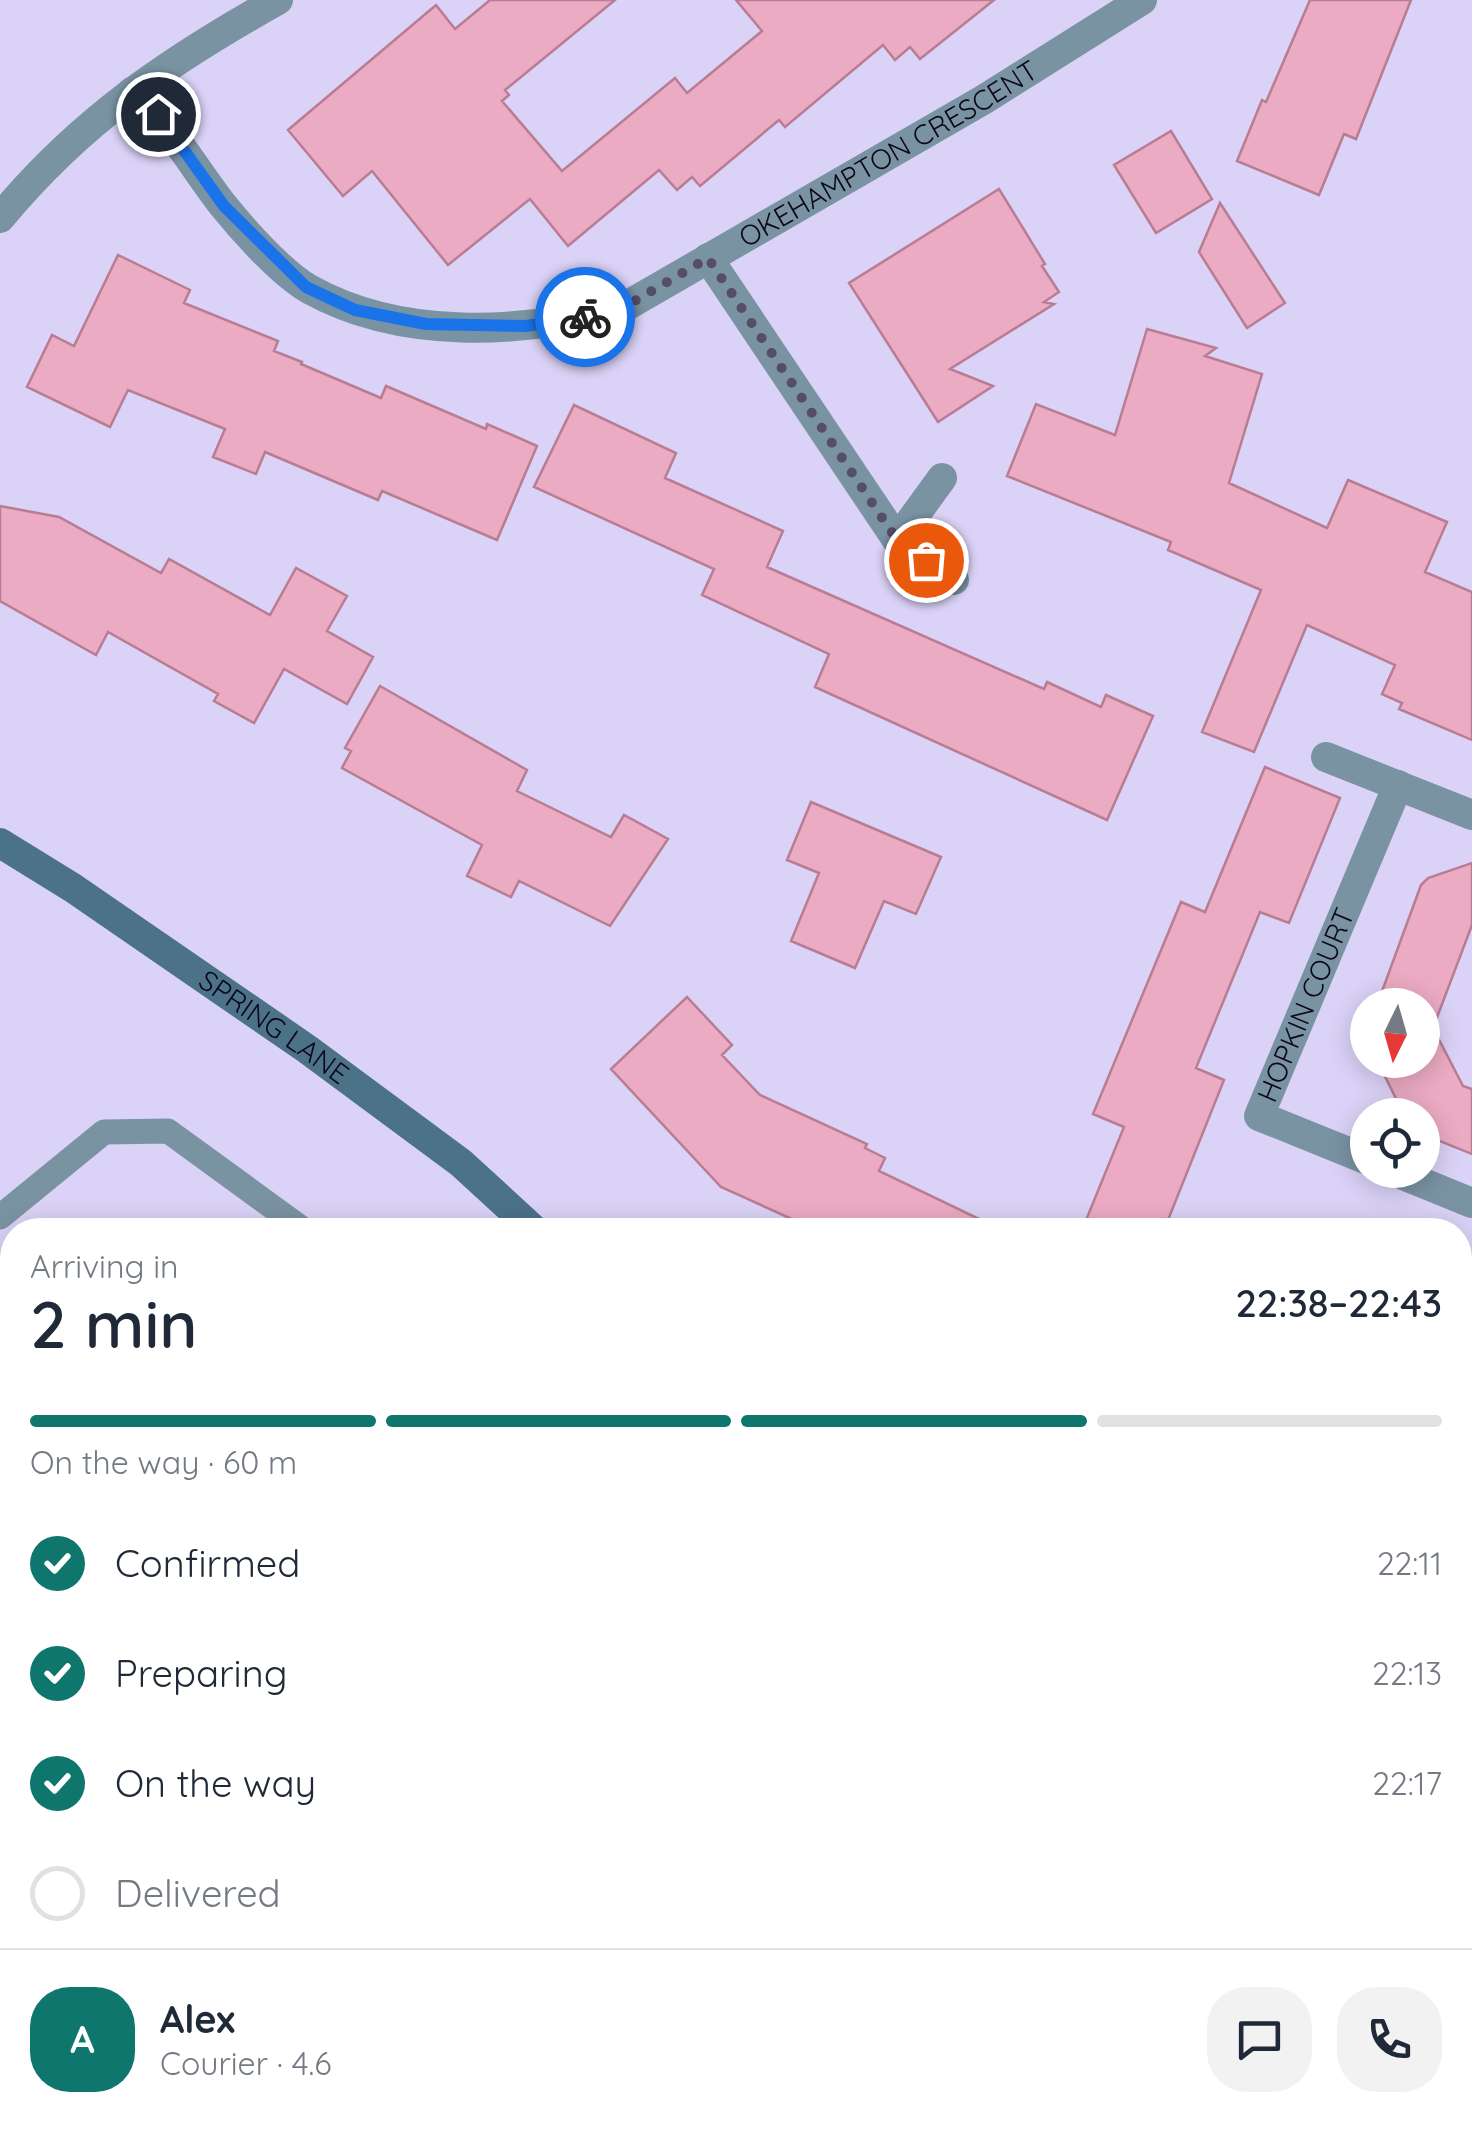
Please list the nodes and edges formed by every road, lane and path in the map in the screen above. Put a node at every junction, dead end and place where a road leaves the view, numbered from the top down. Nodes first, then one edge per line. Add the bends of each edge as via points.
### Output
1 (278, 0) edge
2 (1142, 0) edge
3 (132, 92) junction
4 (0, 218) edge
5 (708, 258) junction
6 (942, 478) dead end
7 (897, 540) junction
8 (954, 580) dead end
9 (1326, 756) dead end
10 (1398, 785) junction
11 (1472, 815) edge
12 (0, 843) edge
13 (1350, 1153) edge
14 (1435, 1188) edge
15 (1472, 1203) edge
16 (0, 1217) edge
17 (288, 1218) edge
18 (521, 1218) edge

1 - 3 street
2 - 5 street, OKEHAMPTON CRESCENT
3 - 4 street via 74,137
3 - 5 street, OKEHAMPTON CRESCENT via 158,114 224,206 268,252 306,287 355,310 426,324 570,321 621,309
5 - 7 street
6 - 7 street
7 - 8 street
9 - 10 street
10 - 11 street
10 - 13 street, HOPKIN COURT via 1259,1116
12 - 18 street, SPRING LANE via 307,1048 461,1163
14 - 15 street
16 - 17 lane via 104,1132 168,1131

